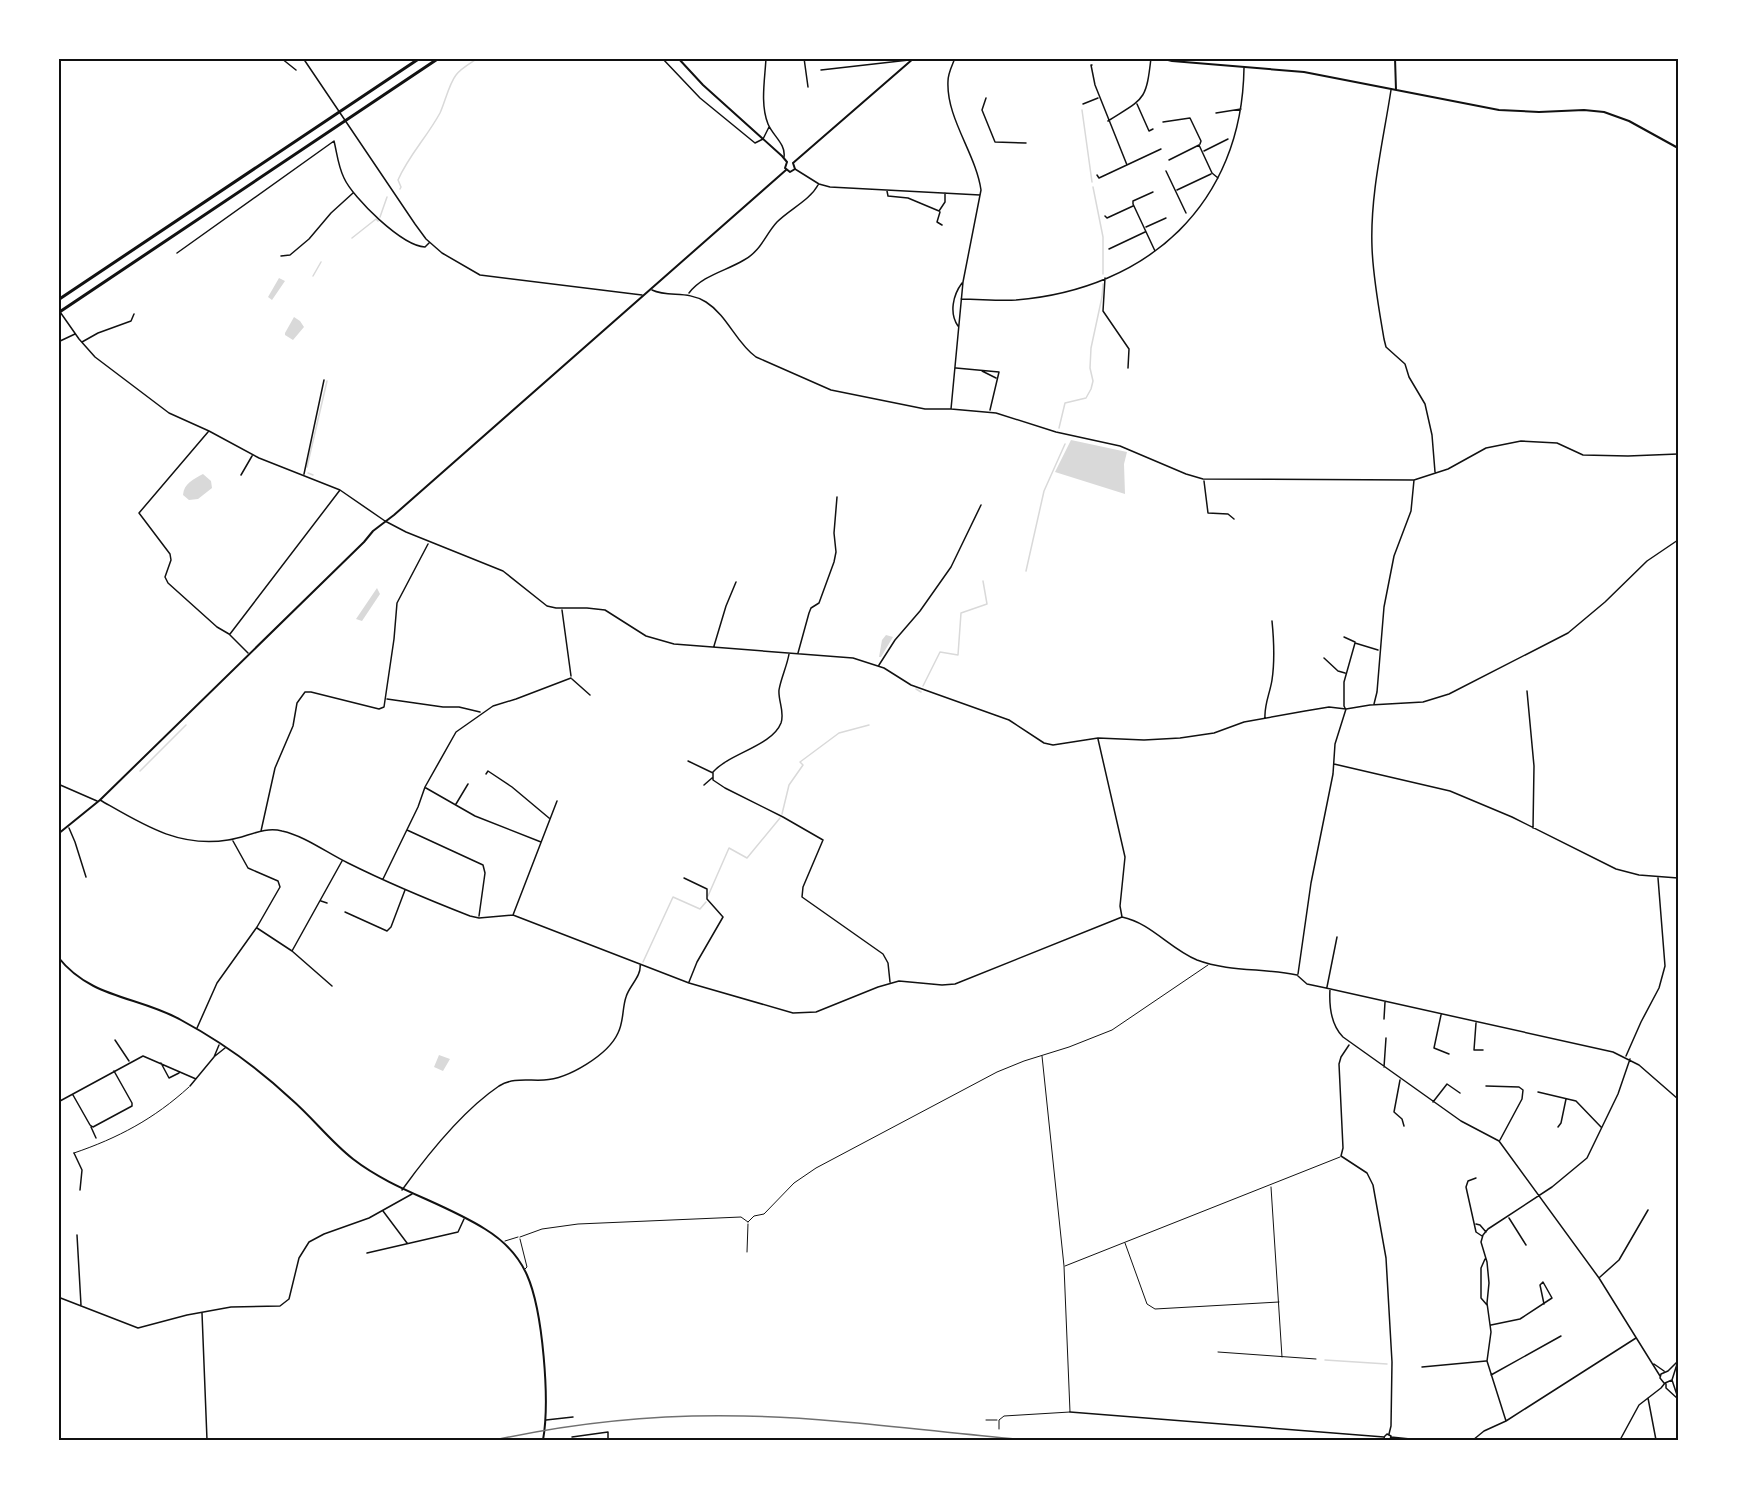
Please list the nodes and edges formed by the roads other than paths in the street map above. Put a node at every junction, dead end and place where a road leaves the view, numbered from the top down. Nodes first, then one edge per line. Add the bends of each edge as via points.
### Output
1 (281, 58) edge
2 (303, 58) edge
3 (420, 58) edge
4 (439, 58) edge
5 (662, 58) edge
6 (678, 58) edge
7 (766, 58) edge
8 (804, 58) edge
9 (955, 58) edge
10 (1151, 58) edge
11 (1160, 58) edge
12 (1395, 58) edge
13 (912, 60) edge
14 (1092, 65) dead end
15 (1244, 67) junction
16 (296, 70) dead end
17 (821, 70) dead end
18 (808, 87) dead end
19 (1390, 90) junction
20 (1396, 90) junction
21 (1099, 98) junction
22 (986, 99) dead end
23 (1137, 103) junction
24 (1083, 104) dead end
25 (1242, 109) junction
26 (1215, 113) dead end
27 (1108, 121) junction
28 (1163, 123) dead end
29 (769, 127) junction
30 (1153, 129) dead end
31 (763, 139) junction
32 (1228, 140) dead end
33 (1026, 144) dead end
34 (1199, 145) junction
35 (1678, 148) edge
36 (1161, 149) dead end
37 (1203, 151) junction
38 (784, 157) junction
39 (1169, 160) dead end
40 (787, 162) junction
41 (794, 163) junction
42 (1126, 165) junction
43 (795, 169) junction
44 (786, 170) junction
45 (1166, 171) dead end
46 (1212, 173) junction
47 (1097, 175) dead end
48 (1219, 179) junction
49 (819, 184) junction
50 (887, 190) junction
51 (1176, 190) junction
52 (903, 191) junction
53 (354, 192) junction
54 (1153, 192) dead end
55 (945, 193) junction
56 (981, 195) junction
57 (903, 197) junction
58 (1134, 206) junction
59 (940, 211) junction
60 (1186, 213) dead end
61 (1106, 216) dead end
62 (1166, 218) dead end
63 (942, 225) dead end
64 (1145, 228) junction
65 (1146, 231) junction
66 (430, 243) junction
67 (1108, 249) dead end
68 (1155, 251) junction
69 (177, 254) dead end
70 (280, 256) dead end
71 (1106, 277) junction
72 (963, 282) junction
73 (651, 288) junction
74 (688, 294) junction
75 (642, 295) junction
76 (961, 299) junction
77 (58, 300) edge
78 (58, 311) edge
79 (134, 314) dead end
80 (959, 327) junction
81 (76, 333) junction
82 (58, 342) edge
83 (82, 342) junction
84 (956, 368) junction
85 (1128, 368) dead end
86 (981, 370) junction
87 (998, 379) junction
88 (324, 380) dead end
89 (951, 409) junction
90 (990, 412) junction
91 (209, 431) junction
92 (1678, 454) edge
93 (253, 455) junction
94 (1436, 473) junction
95 (304, 475) junction
96 (241, 476) dead end
97 (1203, 479) junction
98 (1414, 480) junction
99 (340, 490) junction
100 (837, 497) dead end
101 (981, 505) dead end
102 (1234, 519) dead end
103 (385, 521) junction
104 (1678, 540) edge
105 (429, 543) junction
106 (736, 582) dead end
107 (562, 609) junction
108 (1272, 621) dead end
109 (229, 634) junction
110 (1344, 637) dead end
111 (1354, 643) junction
112 (713, 647) junction
113 (1379, 650) junction
114 (248, 654) junction
115 (789, 654) junction
116 (798, 654) junction
117 (1324, 658) dead end
118 (879, 665) junction
119 (1346, 673) junction
120 (571, 678) junction
121 (1527, 691) dead end
122 (590, 695) dead end
123 (386, 699) junction
124 (1373, 705) junction
125 (1346, 709) junction
126 (482, 713) junction
127 (1266, 719) junction
128 (1098, 738) junction
129 (688, 761) dead end
130 (1334, 764) junction
131 (712, 773) junction
132 (486, 774) dead end
133 (712, 778) junction
134 (58, 784) edge
135 (468, 784) dead end
136 (704, 785) dead end
137 (425, 787) junction
138 (99, 801) junction
139 (557, 801) dead end
140 (455, 805) junction
141 (550, 819) junction
142 (69, 827) junction
143 (1533, 829) junction
144 (406, 830) junction
145 (261, 831) junction
146 (58, 834) edge
147 (232, 840) junction
148 (541, 842) junction
149 (342, 860) junction
150 (86, 877) dead end
151 (684, 878) dead end
152 (1658, 878) junction
153 (1678, 878) edge
154 (383, 880) junction
155 (406, 889) junction
156 (320, 900) junction
157 (327, 903) dead end
158 (345, 912) dead end
159 (513, 915) junction
160 (1122, 917) junction
161 (479, 918) junction
162 (257, 927) junction
163 (1337, 937) dead end
164 (292, 951) junction
165 (59, 958) edge
166 (639, 963) junction
167 (1209, 964) junction
168 (1297, 975) junction
169 (689, 983) junction
170 (890, 983) junction
171 (332, 986) dead end
172 (1326, 988) junction
173 (1330, 989) junction
174 (1385, 1001) junction
175 (1441, 1014) junction
176 (1384, 1019) dead end
177 (1476, 1022) junction
178 (197, 1029) junction
179 (1386, 1038) dead end
180 (115, 1040) dead end
181 (1350, 1043) junction
182 (220, 1044) junction
183 (225, 1048) junction
184 (1483, 1050) dead end
185 (1449, 1054) dead end
186 (1042, 1056) junction
187 (214, 1057) junction
188 (1625, 1057) junction
189 (1630, 1059) junction
190 (129, 1062) junction
191 (160, 1062) junction
192 (1384, 1067) junction
193 (114, 1071) junction
194 (181, 1072) junction
195 (196, 1079) junction
196 (1401, 1079) junction
197 (190, 1086) joint
198 (1486, 1086) dead end
199 (1538, 1092) dead end
200 (1460, 1093) dead end
201 (72, 1095) junction
202 (1567, 1098) junction
203 (1678, 1099) edge
204 (60, 1101) dead end
205 (1433, 1102) junction
206 (91, 1126) junction
207 (1404, 1126) dead end
208 (1558, 1127) dead end
209 (1601, 1128) junction
210 (96, 1138) dead end
211 (1499, 1141) junction
212 (74, 1153) joint
213 (1341, 1156) junction
214 (1476, 1178) dead end
215 (1271, 1185) junction
216 (80, 1190) dead end
217 (402, 1190) junction
218 (412, 1194) junction
219 (1538, 1196) junction
220 (1648, 1210) dead end
221 (383, 1211) junction
222 (1508, 1217) junction
223 (464, 1218) junction
224 (748, 1222) junction
225 (1475, 1224) junction
226 (1486, 1232) junction
227 (77, 1235) dead end
228 (520, 1237) junction
229 (1482, 1237) junction
230 (503, 1242) junction
231 (1124, 1242) junction
232 (408, 1243) junction
233 (1526, 1245) dead end
234 (747, 1252) dead end
235 (367, 1253) dead end
236 (1485, 1258) junction
237 (1064, 1266) junction
238 (1481, 1267) junction
239 (1487, 1267) junction
240 (524, 1269) junction
241 (1599, 1278) junction
242 (1482, 1283) junction
243 (1489, 1283) junction
244 (58, 1297) edge
245 (1488, 1299) junction
246 (1482, 1300) junction
247 (1280, 1302) junction
248 (1544, 1304) junction
249 (81, 1306) junction
250 (1488, 1306) junction
251 (202, 1312) junction
252 (1490, 1325) junction
253 (1561, 1335) dead end
254 (1637, 1338) junction
255 (1218, 1352) dead end
256 (1282, 1357) junction
257 (1316, 1359) dead end
258 (1487, 1361) junction
259 (1678, 1361) edge
260 (1653, 1364) junction
261 (1422, 1367) dead end
262 (1664, 1371) junction
263 (1668, 1371) junction
264 (1491, 1375) junction
265 (1672, 1375) junction
266 (1660, 1376) junction
267 (1672, 1380) junction
268 (1665, 1383) junction
269 (1648, 1398) junction
270 (1678, 1399) edge
271 (1070, 1412) junction
272 (573, 1417) dead end
273 (545, 1420) junction
274 (987, 1420) dead end
275 (999, 1420) junction
276 (1506, 1420) junction
277 (999, 1429) dead end
278 (1389, 1434) junction
279 (572, 1437) dead end
280 (1384, 1437) junction
281 (1391, 1439) edge
282 (207, 1440) edge
283 (543, 1440) edge
284 (608, 1440) edge
285 (1385, 1440) edge
286 (1420, 1440) edge
287 (1473, 1440) edge
288 (1620, 1440) edge
289 (1656, 1440) edge

1 - 16 street
2 - 66 street
3 - 77 highway
4 - 78 highway
5 - 31 street via 692,90 751,140 757,143
6 - 31 street via 703,86
7 - 29 street via 764,100
8 - 18 street
9 - 56 street via 948,89
10 - 23 street via 1147,91
11 - 15 street
12 - 20 street
13 - 17 street
13 - 41 street
14 - 21 street
15 - 19 street via 1304,72
15 - 25 street
19 - 20 street
19 - 94 street via 1372,227 1373,266 1386,347 1405,364 1425,404
20 - 35 street via 1503,111 1604,112
21 - 24 street
21 - 27 street
22 - 33 street via 982,110 994,142
23 - 27 street
23 - 30 street via 1149,131
25 - 26 street
25 - 48 street
27 - 42 street
28 - 34 street via 1190,118 1201,141
29 - 31 street
29 - 38 street via 783,148
31 - 38 street
32 - 37 street
34 - 37 street
34 - 39 street
36 - 42 street
37 - 46 street
38 - 40 street
40 - 41 street
40 - 44 street
41 - 43 street
42 - 47 street via 1099,178
43 - 44 street
43 - 49 street
44 - 73 street
45 - 51 street
46 - 48 street
46 - 51 street
48 - 68 street via 1191,219
49 - 50 street
49 - 74 street via 775,225 752,255 704,279
50 - 52 street
50 - 57 street via 888,196
51 - 60 street
52 - 55 street
52 - 57 street
53 - 66 street via 400,237 425,247
53 - 69 street via 344,179 334,141
53 - 70 street via 309,239 290,255
54 - 58 street via 1133,201
55 - 56 street
55 - 59 street
56 - 72 street
57 - 59 street
58 - 61 street
58 - 64 street
59 - 63 street via 937,222
62 - 64 street
64 - 65 street
65 - 67 street
65 - 68 street
66 - 75 street via 486,277
68 - 71 street
71 - 76 street via 1041,296
71 - 85 street via 1103,311 1129,349
72 - 76 street
72 - 80 street via 953,310
73 - 74 street via 656,292
73 - 75 street
74 - 89 street via 715,309 756,357 824,388 925,409
75 - 103 street
76 - 80 street
78 - 81 street
79 - 83 street via 131,321
80 - 84 street
81 - 82 street
81 - 83 street
83 - 91 street via 94,357 169,413
84 - 86 street
84 - 89 street
86 - 87 street
86 - 87 street via 999,372
87 - 90 street
88 - 95 street
89 - 90 street
90 - 97 street via 1120,446
91 - 93 street
91 - 109 street via 139,513 170,554 165,577 168,583
92 - 94 street via 1583,455 1547,441 1511,442 1486,448
93 - 95 street
93 - 96 street
94 - 98 street
95 - 99 street
97 - 98 street
97 - 102 street via 1208,513 1228,514
98 - 113 street via 1411,511 1390,574
99 - 103 street
99 - 109 street
100 - 116 street via 834,562 819,603 809,613
101 - 118 street via 951,567
103 - 105 street
103 - 114 street
104 - 124 street via 1647,561 1595,611 1557,639 1442,697
105 - 107 street via 503,570 541,602
105 - 123 street via 397,603
106 - 112 street
107 - 112 street via 604,610 653,639
107 - 120 street
108 - 127 street via 1275,656
109 - 114 street
110 - 111 street
111 - 113 street
111 - 119 street
112 - 115 street
113 - 124 street
114 - 138 street
115 - 116 street
115 - 131 street via 780,688 779,726 772,735
116 - 118 street via 844,656
117 - 119 street
118 - 128 street via 911,685 1009,720 1044,743
119 - 125 street
120 - 122 street
120 - 126 street
121 - 143 street via 1534,766
123 - 126 street
123 - 145 street via 380,709 311,692 303,694 275,768
124 - 125 street
125 - 127 street via 1329,707
125 - 130 street via 1335,744
126 - 137 street via 456,732
127 - 128 street via 1180,738
128 - 160 street via 1125,857
129 - 131 street
130 - 143 street via 1450,791
130 - 168 street
131 - 133 street
132 - 141 street via 488,771 512,787
133 - 136 street
133 - 170 street via 823,840 802,897 884,954
134 - 138 street
135 - 140 street
137 - 140 street
137 - 144 street
138 - 142 street
138 - 147 street via 168,836 202,842
139 - 141 street
140 - 148 street
141 - 148 street
142 - 146 street
142 - 150 street
143 - 152 street via 1616,869
144 - 154 street
144 - 161 street via 483,865
145 - 147 street
145 - 149 street via 286,832
147 - 162 street via 248,868 280,884
148 - 159 street
149 - 154 street
149 - 156 street
151 - 169 street via 707,889 707,899 723,917
152 - 153 street
152 - 188 street via 1665,966 1659,988
154 - 155 street
155 - 158 street via 387,931
155 - 161 street
156 - 157 street
156 - 164 street
159 - 161 street
159 - 166 street
160 - 167 street
160 - 170 street via 955,984
162 - 164 street
162 - 178 street via 217,983
163 - 172 street
164 - 171 street
165 - 178 street via 98,990 166,1012
166 - 169 street
166 - 217 street via 641,970 626,996 619,1031 608,1046 572,1073 499,1086 450,1132
167 - 168 street
167 - 186 lane via 1119,1026
168 - 172 street via 1307,984
169 - 170 street via 805,1014
172 - 173 street
173 - 174 street
173 - 181 street via 1333,1022
174 - 175 street
174 - 176 street
175 - 177 street
175 - 185 street via 1434,1048
177 - 184 street via 1474,1050
177 - 188 street
178 - 182 street
179 - 192 street
180 - 190 street
181 - 192 street
181 - 213 street via 1339,1064
182 - 183 street
182 - 187 street
183 - 187 street
183 - 217 street via 291,1098 349,1155
186 - 224 lane via 986,1077 816,1168 794,1183 764,1214
186 - 237 lane
187 - 195 street
188 - 189 street
189 - 203 street
189 - 209 street
190 - 191 street via 143,1056
190 - 193 street
191 - 194 street
191 - 194 street via 170,1078
192 - 196 street
193 - 201 street
193 - 206 street via 132,1106
194 - 195 street
195 - 197 street
196 - 205 street
196 - 207 street via 1394,1112
197 - 212 lane via 140,1125
198 - 211 street via 1523,1090
199 - 202 street
200 - 205 street via 1447,1084
201 - 204 street
201 - 206 street
202 - 208 street
202 - 209 street via 1579,1104
205 - 211 street
206 - 210 street
209 - 219 street via 1583,1162
211 - 219 street
212 - 216 street via 82,1170
213 - 215 lane
213 - 278 street via 1367,1173 1374,1185 1386,1258 1391,1344
214 - 225 street via 1466,1185
215 - 231 lane
215 - 247 lane
217 - 218 street
218 - 221 street
218 - 223 street
219 - 222 street
219 - 241 street
220 - 241 street via 1619,1260
221 - 232 street
221 - 251 street via 309,1242 299,1258 291,1293 284,1304
222 - 226 street
222 - 233 street
223 - 230 street
223 - 232 street via 458,1232
224 - 228 lane via 741,1217 578,1224
224 - 234 lane
225 - 226 street
225 - 229 street
226 - 229 street
227 - 249 street
228 - 230 lane
228 - 240 lane via 527,1267
229 - 236 street
230 - 240 street
231 - 237 lane
231 - 247 lane via 1147,1304 1155,1309
232 - 235 street
236 - 238 street
236 - 239 street
237 - 271 lane
238 - 239 street
238 - 242 street
239 - 243 street
240 - 273 street via 539,1323
241 - 254 street
242 - 243 street
242 - 246 street
243 - 245 street
244 - 249 street
245 - 246 street
245 - 250 street
246 - 250 street
247 - 256 lane
248 - 248 street via 1552,1298 1542,1282 1540,1285
248 - 252 street via 1520,1319
249 - 251 street via 138,1328
250 - 252 street
251 - 282 street
252 - 258 street
253 - 264 street
254 - 260 street
254 - 276 street
255 - 256 lane
256 - 257 lane
258 - 261 street
258 - 264 street
259 - 263 street
259 - 265 street
260 - 262 street
260 - 266 street
262 - 263 street
262 - 266 street
263 - 265 street
264 - 276 street
265 - 267 street
266 - 268 street
267 - 268 street
267 - 270 street
268 - 269 street
268 - 270 street
269 - 288 street via 1636,1410
269 - 289 street
271 - 275 lane via 1004,1416
271 - 280 street
272 - 273 street
273 - 283 street
274 - 275 lane
275 - 277 lane
276 - 287 street
278 - 280 street
278 - 281 street
279 - 284 street via 608,1432
280 - 285 street
281 - 286 street

